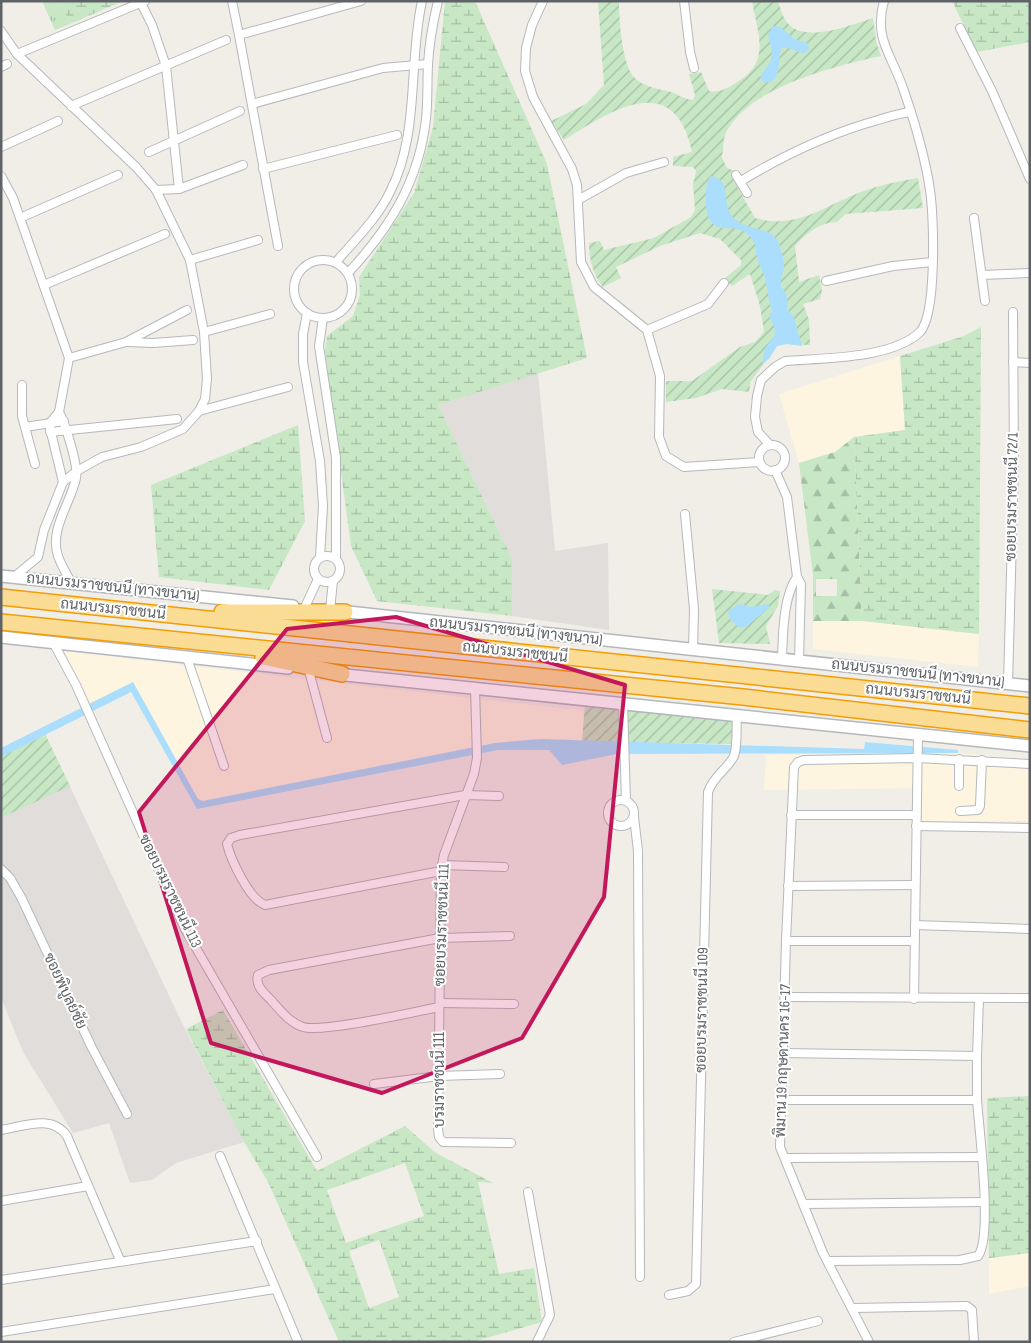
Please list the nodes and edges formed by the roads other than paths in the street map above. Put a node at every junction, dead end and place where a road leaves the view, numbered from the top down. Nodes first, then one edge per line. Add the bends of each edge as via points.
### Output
1 (232, 1) edge
2 (361, 1) edge
3 (422, 1) edge
4 (438, 1) edge
5 (543, 1) edge
6 (684, 1) edge
7 (884, 1) edge
8 (143, 2) edge
9 (960, 28) dead end
10 (1, 31) edge
11 (239, 35) junction
12 (226, 40) dead end
13 (18, 54) junction
14 (428, 64) junction
15 (413, 65) junction
16 (166, 66) junction
17 (694, 68) dead end
18 (413, 76) junction
19 (428, 77) junction
20 (252, 104) junction
21 (71, 106) junction
22 (240, 111) dead end
23 (911, 112) junction
24 (58, 121) dead end
25 (397, 134) dead end
26 (175, 139) junction
27 (1, 147) edge
28 (149, 152) dead end
29 (664, 162) dead end
30 (243, 165) dead end
31 (263, 169) junction
32 (118, 175) dead end
33 (1, 176) edge
34 (1030, 179) edge
35 (179, 189) junction
36 (156, 190) junction
37 (747, 193) dead end
38 (578, 200) junction
39 (20, 218) junction
40 (974, 218) dead end
41 (165, 234) dead end
42 (258, 240) dead end
43 (278, 246) dead end
44 (190, 260) junction
45 (336, 262) junction
46 (932, 262) junction
47 (348, 273) junction
48 (1030, 274) edge
49 (982, 276) junction
50 (826, 281) dead end
51 (724, 283) dead end
52 (44, 285) junction
53 (985, 301) dead end
54 (187, 310) dead end
55 (1013, 312) dead end
56 (307, 313) junction
57 (270, 314) dead end
58 (323, 318) junction
59 (646, 330) junction
60 (204, 332) junction
61 (193, 340) dead end
62 (126, 342) junction
63 (69, 358) junction
64 (1013, 362) junction
65 (1030, 363) edge
66 (22, 385) dead end
67 (288, 388) dead end
68 (199, 411) junction
69 (59, 412) junction
70 (178, 419) dead end
71 (64, 425) junction
72 (25, 427) junction
73 (50, 428) junction
74 (770, 445) junction
75 (759, 462) junction
76 (36, 464) dead end
77 (775, 470) junction
78 (77, 471) junction
79 (63, 482) junction
80 (685, 514) dead end
81 (44, 530) junction
82 (58, 532) junction
83 (320, 557) junction
84 (336, 559) junction
85 (1, 576) edge
86 (14, 577) junction
87 (797, 577) junction
88 (318, 579) junction
89 (333, 581) junction
90 (72, 583) junction
91 (1, 597) edge
92 (305, 607) junction
93 (337, 611) junction
94 (143, 612) junction
95 (1, 622) edge
96 (1, 637) edge
97 (172, 639) junction
98 (54, 644) junction
99 (693, 649) junction
100 (187, 658) junction
101 (782, 658) junction
102 (799, 660) junction
103 (309, 671) junction
104 (342, 674) junction
105 (1008, 683) junction
106 (1030, 686) edge
107 (475, 688) junction
108 (623, 702) junction
109 (1030, 706) edge
110 (737, 715) junction
111 (1030, 730) edge
112 (327, 738) dead end
113 (918, 739) junction
114 (1030, 746) edge
115 (917, 758) junction
116 (959, 760) junction
117 (982, 760) junction
118 (1030, 764) edge
119 (224, 766) dead end
120 (959, 786) dead end
121 (465, 795) junction
122 (499, 796) dead end
123 (626, 801) junction
124 (960, 811) dead end
125 (791, 814) junction
126 (916, 815) junction
127 (634, 818) junction
128 (916, 826) junction
129 (1030, 828) edge
130 (504, 867) dead end
131 (442, 868) junction
132 (1, 869) edge
133 (915, 885) junction
134 (788, 886) junction
135 (915, 925) junction
136 (1030, 929) edge
137 (510, 936) dead end
138 (440, 938) junction
139 (914, 940) junction
140 (786, 941) junction
141 (786, 997) junction
142 (1030, 998) edge
143 (914, 999) junction
144 (979, 999) junction
145 (514, 1004) dead end
146 (439, 1005) junction
147 (439, 1017) joint
148 (783, 1054) junction
149 (977, 1056) junction
150 (500, 1074) dead end
151 (439, 1076) junction
152 (374, 1084) dead end
153 (782, 1100) junction
154 (977, 1100) junction
155 (127, 1114) dead end
156 (1, 1130) edge
157 (511, 1143) dead end
158 (220, 1156) dead end
159 (317, 1157) dead end
160 (981, 1157) junction
161 (786, 1158) junction
162 (88, 1186) junction
163 (528, 1192) dead end
164 (1, 1201) edge
165 (984, 1202) junction
166 (804, 1204) junction
167 (257, 1241) junction
168 (120, 1260) junction
169 (828, 1261) junction
170 (640, 1277) dead end
171 (1, 1280) edge
172 (275, 1289) junction
173 (669, 1295) dead end
174 (853, 1308) junction
175 (818, 1321) dead end
176 (1, 1332) edge
177 (298, 1342) edge
178 (537, 1342) edge
179 (734, 1342) edge
180 (869, 1342) edge
181 (974, 1342) edge

1 - 11 street
2 - 11 street
3 - 15 street
4 - 14 street
5 - 38 street via 532,24 525,71 537,106 572,169
6 - 17 street
7 - 23 street via 881,37 899,74
8 - 13 street
8 - 16 street
9 - 34 street via 992,91
10 - 13 street
11 - 20 street
12 - 16 street
13 - 21 street
14 - 15 street
14 - 19 street
15 - 18 street
15 - 20 street via 383,68
16 - 21 street
16 - 26 street
18 - 19 street
18 - 45 street via 411,113 402,162 390,193
19 - 47 street via 426,119 416,172 389,221
20 - 31 street
21 - 36 street
22 - 26 street
23 - 37 street via 856,126 738,178
23 - 46 street via 931,192
24 - 27 street
25 - 31 street
26 - 28 street
26 - 35 street
29 - 38 street via 626,173
30 - 35 street
31 - 43 street
32 - 39 street
33 - 39 street
35 - 36 street
36 - 44 street
38 - 59 street via 581,262 594,287
39 - 52 street
40 - 49 street
41 - 52 street
42 - 44 street
44 - 60 street
45 - 47 street
45 - 56 street via 323,259 301,269 295,280 294,292 298,304
46 - 50 street via 893,266
46 - 74 street via 931,308 921,331 904,343 881,351 785,361 761,380 755,417 758,432
47 - 58 street via 353,285 352,297 346,308 335,316
48 - 49 street
49 - 53 street
51 - 59 street via 708,304
52 - 63 street
54 - 62 street
55 - 64 street, ซอยบรมราชชนนี 72/1
56 - 58 street
56 - 83 street via 303,362 320,460 323,506
57 - 60 street
58 - 84 street via 319,346 336,458
59 - 75 street via 660,376 659,437 666,456 684,467
60 - 68 street via 207,379 205,398
61 - 62 street
62 - 63 street
63 - 69 street
64 - 65 street
64 - 105 street, ซอยบรมราชชนนี 72/1 via 1014,464
66 - 72 street via 20,406
67 - 68 street
68 - 78 street via 184,429 141,448 102,457
69 - 71 street
69 - 73 street
70 - 71 street
71 - 73 street
71 - 78 street
72 - 73 street
72 - 76 street
73 - 79 street
74 - 75 street via 760,451
74 - 77 street via 779,447 785,455 783,465
75 - 77 street via 765,469
77 - 87 street via 787,497
78 - 79 street
78 - 82 street
79 - 81 street
80 - 99 street via 694,609
81 - 82 street
81 - 86 street via 38,557
82 - 90 street via 57,555
83 - 84 street via 326,555
83 - 88 street via 314,565
84 - 89 street via 340,568
85 - 86 main road, ถนนบรมราชชนนี (ทางขนาน)
86 - 90 main road, ถนนบรมราชชนนี (ทางขนาน)
87 - 101 street via 792,584 784,622
87 - 102 street via 801,584
88 - 89 street
88 - 92 street
89 - 93 street
90 - 92 main road, ถนนบรมราชชนนี (ทางขนาน)
91 - 94 highway, ถนนบรมราชชนนี
92 - 93 main road, ถนนบรมราชชนนี (ทางขนาน)
93 - 94 highway
93 - 99 main road, ถนนบรมราชชนนี (ทางขนาน)
94 - 109 highway, ถนนบรมราชชนนี
95 - 97 highway, ถนนบรมราชชนนี
96 - 98 main road
97 - 104 highway
97 - 111 highway, ถนนบรมราชชนนี via 724,695
98 - 100 main road
98 - 159 street, ซอยบรมราชชนนี 113 via 66,662 185,930
99 - 101 main road, ถนนบรมราชชนนี (ทางขนาน)
100 - 103 main road
100 - 119 street
101 - 102 main road, ถนนบรมราชชนนี (ทางขนาน)
102 - 105 main road, ถนนบรมราชชนนี (ทางขนาน)
103 - 104 main road
103 - 112 street
104 - 107 main road
105 - 106 main road, ถนนบรมราชชนนี (ทางขนาน)
107 - 108 main road
107 - 121 street, ซอยบรมราชชนนี 111 via 478,758
108 - 110 main road
108 - 123 street
110 - 113 main road
110 - 173 street, ซอยบรมราชชนนี 109 via 735,754 712,780 708,792 696,1284 688,1291
113 - 114 main road
113 - 115 street
115 - 116 street
115 - 125 street, พิมาน 19 กฤษดานคร 16-17 via 798,762 794,767
115 - 126 street
116 - 117 street
116 - 120 street
117 - 118 street
117 - 124 street via 980,806 972,812
121 - 122 street
121 - 131 street, ซอยบรมราชชนนี 111
121 - 131 street via 240,835 231,838 228,844 229,853 250,891 257,902 265,905
123 - 127 street via 633,807
123 - 127 street via 620,800 611,805 610,820 620,826
125 - 126 street
125 - 134 street, พิมาน 19 กฤษดานคร 16-17
126 - 128 street
127 - 170 street via 638,851
128 - 129 street
128 - 133 street
130 - 131 street
131 - 138 street, ซอยบรมราชชนนี 111
132 - 155 street, ซอยพิบูลย์ชัย via 21,897
133 - 134 street
133 - 135 street
134 - 140 street, พิมาน 19 กฤษดานคร 16-17
135 - 136 street
135 - 139 street
137 - 138 street
138 - 146 street, ซอยบรมราชชนนี 111
138 - 146 street via 269,970 258,975 257,981 260,989 278,1008 303,1027 327,1027
139 - 140 street
139 - 143 street
140 - 141 street, พิมาน 19 กฤษดานคร 16-17
141 - 143 street
141 - 148 street, พิมาน 19 กฤษดานคร 16-17
142 - 144 street
143 - 144 street
144 - 149 street
145 - 146 street
146 - 147 street, ซอยบรมราชชนนี 111
147 - 151 street, บรมราชชนนี 111
148 - 149 street
148 - 153 street, พิมาน 19 กฤษดานคร 16-17
149 - 154 street
150 - 151 street
151 - 152 street
151 - 157 street, บรมราชชนนี 111 via 438,1129 443,1142
153 - 154 street
153 - 161 street, พิมาน 19 กฤษดานคร 16-17 via 780,1147
154 - 160 street
156 - 162 street via 54,1123 67,1136
158 - 167 street
160 - 161 street
160 - 165 street
161 - 166 street, พิมาน 19 กฤษดานคร 16-17
162 - 164 street
162 - 168 street
163 - 178 street via 550,1315
165 - 166 street
165 - 169 street via 984,1244 978,1256 960,1260
166 - 169 street, พิมาน 19 กฤษดานคร 16-17
167 - 168 street
167 - 172 street
168 - 171 street
169 - 174 street, พิมาน 19 กฤษดานคร 16-17
172 - 176 street
172 - 177 street
174 - 180 street, พิมาน 19 กฤษดานคร 16-17
174 - 181 street via 967,1306 974,1316
175 - 179 street

